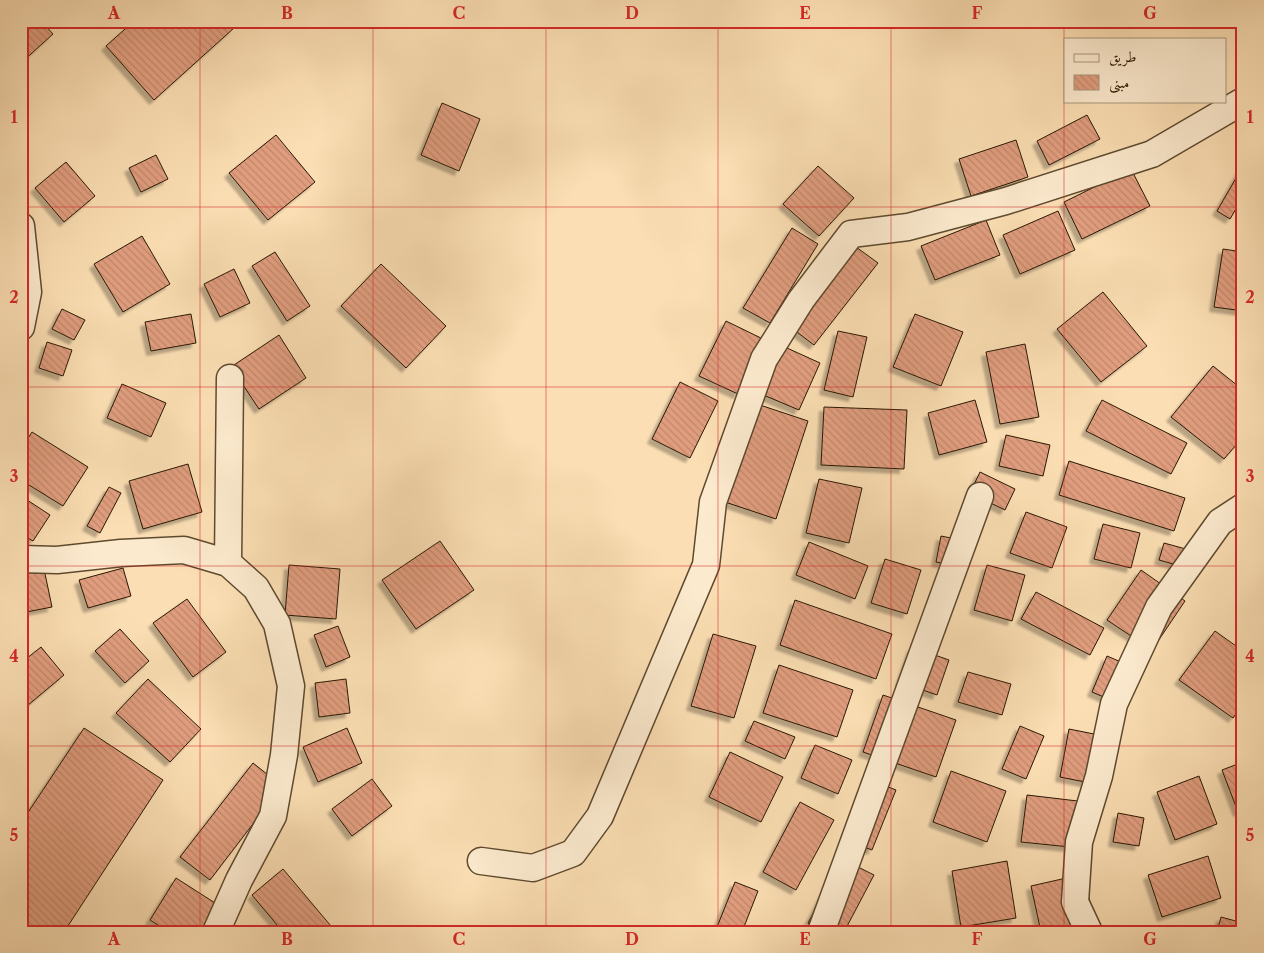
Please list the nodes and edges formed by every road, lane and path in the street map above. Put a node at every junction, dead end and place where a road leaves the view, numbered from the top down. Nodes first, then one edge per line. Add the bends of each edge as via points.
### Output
1 (1243, 100) edge
2 (21, 226) edge
3 (21, 327) edge
4 (230, 378) dead end
5 (980, 496) dead end
6 (1243, 506) edge
7 (21, 559) edge
8 (228, 563) junction
9 (481, 862) dead end
10 (216, 932) edge
11 (821, 932) edge
12 (1089, 932) edge

1 - 9 street via 1152,154 908,227 851,234 801,300 764,359 713,502 706,564 600,816 573,853 533,868
2 - 3 street via 28,292
4 - 8 street
5 - 11 street
6 - 12 street via 1220,522 1159,607 1114,704 1099,776 1079,842 1075,902
7 - 8 street via 57,560 184,550
8 - 10 street via 256,588 277,624 291,686 284,755 273,816 238,880

